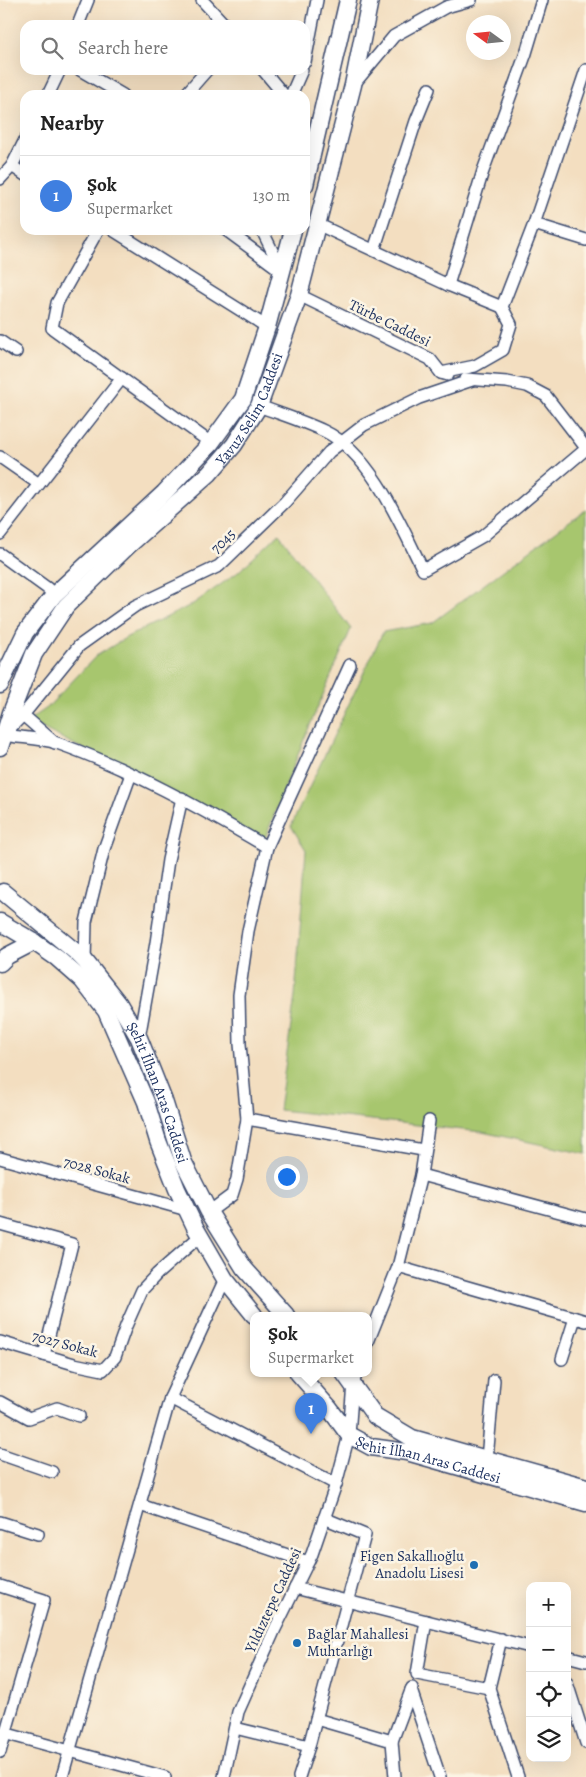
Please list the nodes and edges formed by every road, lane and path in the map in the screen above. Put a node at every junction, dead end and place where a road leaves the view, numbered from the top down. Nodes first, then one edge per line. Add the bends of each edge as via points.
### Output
1 (88, 0) edge
2 (202, 0) edge
3 (317, 0) edge
4 (348, 0) edge
5 (370, 0) edge
6 (471, 0) edge
7 (542, 0) edge
8 (80, 20) edge
9 (220, 20) edge
10 (310, 36) edge
11 (586, 70) edge
12 (58, 75) edge
13 (89, 75) edge
14 (203, 75) edge
15 (267, 75) edge
16 (300, 75) edge
17 (353, 86) junction
18 (429, 89) dead end
19 (50, 90) edge
20 (114, 90) edge
21 (189, 90) edge
22 (280, 90) edge
23 (293, 90) edge
24 (20, 150) edge
25 (310, 165) edge
26 (12, 166) junction
27 (20, 172) edge
28 (0, 178) edge
29 (317, 224) junction
30 (534, 224) junction
31 (95, 235) edge
32 (120, 235) edge
33 (233, 235) edge
34 (264, 235) edge
35 (293, 235) edge
36 (586, 240) edge
37 (374, 250) junction
38 (283, 272) junction
39 (448, 285) junction
40 (299, 295) junction
41 (502, 307) junction
42 (267, 327) junction
43 (0, 341) edge
44 (16, 352) dead end
45 (441, 373) junction
46 (122, 378) junction
47 (472, 380) junction
48 (259, 406) junction
49 (342, 442) junction
50 (212, 444) junction
51 (586, 448) edge
52 (0, 457) edge
53 (40, 484) junction
54 (0, 534) edge
55 (0, 554) edge
56 (54, 595) junction
57 (350, 665) dead end
58 (0, 685) edge
59 (23, 715) junction
60 (2, 741) edge
61 (55, 743) junction
62 (131, 774) junction
63 (182, 798) junction
64 (267, 847) junction
65 (1, 889) edge
66 (0, 912) edge
67 (0, 922) edge
68 (34, 942) junction
69 (85, 961) junction
70 (0, 963) edge
71 (139, 1038) junction
72 (247, 1119) junction
73 (429, 1121) dead end
74 (423, 1150) junction
75 (0, 1158) edge
76 (421, 1175) junction
77 (187, 1210) junction
78 (209, 1212) junction
79 (586, 1218) edge
80 (0, 1224) edge
81 (200, 1236) junction
82 (398, 1267) junction
83 (225, 1279) junction
84 (252, 1312) edge
85 (283, 1312) edge
86 (581, 1320) edge
87 (372, 1332) edge
88 (0, 1342) edge
89 (44, 1356) junction
90 (562, 1359) dead end
91 (302, 1377) edge
92 (351, 1377) edge
93 (352, 1377) edge
94 (494, 1380) dead end
95 (170, 1398) junction
96 (0, 1402) edge
97 (79, 1416) dead end
98 (349, 1435) junction
99 (0, 1454) edge
100 (487, 1459) junction
101 (52, 1472) dead end
102 (336, 1484) junction
103 (586, 1487) edge
104 (586, 1503) edge
105 (140, 1505) junction
106 (324, 1518) junction
107 (0, 1522) edge
108 (38, 1534) dead end
109 (308, 1562) junction
110 (0, 1586) edge
111 (295, 1588) junction
112 (348, 1601) junction
113 (426, 1621) junction
114 (501, 1639) junction
115 (526, 1646) edge
116 (571, 1657) edge
117 (586, 1661) edge
118 (417, 1674) junction
119 (489, 1688) junction
120 (411, 1690) junction
121 (571, 1696) edge
122 (316, 1719) junction
123 (235, 1728) junction
124 (3, 1732) edge
125 (392, 1741) junction
126 (586, 1743) edge
127 (309, 1746) junction
128 (70, 1751) junction
129 (0, 1752) edge
130 (132, 1773) edge
131 (62, 1777) edge
132 (165, 1777) edge
133 (224, 1777) edge
134 (299, 1777) edge
135 (394, 1777) edge
136 (440, 1777) edge
137 (518, 1777) edge

1 - 8 street
2 - 9 street
3 - 10 street
4 - 25 main road
5 - 17 main road, Yavuz Selim Caddesi
6 - 17 street via 446,7 394,36
7 - 39 street
11 - 30 street
12 - 19 street
13 - 20 street
14 - 21 street
15 - 22 street
16 - 23 street
17 - 29 main road, Yavuz Selim Caddesi
18 - 37 street
24 - 26 street
26 - 27 street
26 - 28 street
29 - 37 street
29 - 40 main road, Yavuz Selim Caddesi
30 - 36 street
30 - 41 street
31 - 46 street via 57,303 52,328
32 - 42 street
33 - 38 street
34 - 38 street
35 - 38 main road, Yavuz Selim Caddesi
37 - 39 street
38 - 42 main road, Yavuz Selim Caddesi
39 - 41 street
40 - 45 street, Türbe Caddesi via 430,359
40 - 48 main road, Yavuz Selim Caddesi
41 - 45 street via 511,324 503,350 475,366
42 - 50 main road, Yavuz Selim Caddesi via 243,399
43 - 44 street
45 - 47 street
46 - 50 street
46 - 53 street
47 - 49 street, 7045 via 419,398 364,425
47 - 51 street via 527,386 546,396
48 - 49 street via 325,431
48 - 60 main road, Yavuz Selim Caddesi via 234,445 209,474 66,606 34,654
49 - 51 street via 370,471 423,570 484,536
49 - 59 street, 7045 via 219,566 134,606 79,646
50 - 56 main road, Yavuz Selim Caddesi
52 - 53 street
53 - 54 street
55 - 56 street
56 - 58 main road, Yavuz Selim Caddesi via 25,633
57 - 64 street
59 - 60 street, 7045
59 - 61 street
60 - 61 street
61 - 62 street
62 - 63 street
62 - 69 street via 104,848 92,894 86,922
63 - 64 street
63 - 71 street via 168,860
64 - 72 street via 248,930 239,994
65 - 66 main road via 4,902
65 - 69 main road, Şehit İlhan Aras Caddesi
67 - 68 main road, Şehit İlhan Aras Caddesi
68 - 70 main road
68 - 77 main road, Şehit İlhan Aras Caddesi via 82,980 106,1011 146,1102 158,1141
69 - 71 main road, Şehit İlhan Aras Caddesi via 119,1004
71 - 78 main road, Şehit İlhan Aras Caddesi via 183,1161
72 - 74 street
72 - 78 street via 232,1195
73 - 74 street
74 - 76 street
75 - 77 street, 7028 Sokak
76 - 79 street
76 - 82 street
77 - 81 main road, Şehit İlhan Aras Caddesi
78 - 85 main road, Şehit İlhan Aras Caddesi via 244,1268
80 - 89 street via 72,1244
81 - 83 main road, Şehit İlhan Aras Caddesi
81 - 89 street, 7027 Sokak via 142,1290 114,1357 103,1370
82 - 86 street
82 - 87 street
83 - 84 main road, Şehit İlhan Aras Caddesi
83 - 95 street
86 - 90 street
88 - 89 street, 7027 Sokak
91 - 98 main road, Şehit İlhan Aras Caddesi
92 - 98 street, Yıldıztepe Caddesi
93 - 100 main road, Şehit İlhan Aras Caddesi via 375,1416 412,1438
94 - 100 street
95 - 102 street
95 - 105 street
96 - 97 street via 29,1418 57,1408
98 - 102 street, Yıldıztepe Caddesi
98 - 104 main road, Şehit İlhan Aras Caddesi via 371,1447 407,1452
99 - 101 street
100 - 103 main road, Şehit İlhan Aras Caddesi
102 - 106 street, Yıldıztepe Caddesi
105 - 109 street
105 - 128 street
106 - 109 street, Yıldıztepe Caddesi
106 - 112 street via 365,1535
107 - 108 street
109 - 111 street, Yıldıztepe Caddesi
110 - 124 street via 44,1600
111 - 112 street
111 - 123 street, Yıldıztepe Caddesi via 238,1712
112 - 113 street
112 - 122 street
113 - 114 street
113 - 118 street
114 - 115 street
114 - 119 street
116 - 117 street
118 - 119 street
118 - 120 street
119 - 137 street
120 - 125 street
120 - 136 street
121 - 126 street
122 - 125 street
122 - 127 street
123 - 127 street
123 - 133 street, Yıldıztepe Caddesi
124 - 128 street
124 - 129 street
125 - 135 street
127 - 134 street
128 - 130 street
128 - 131 street
130 - 132 street

